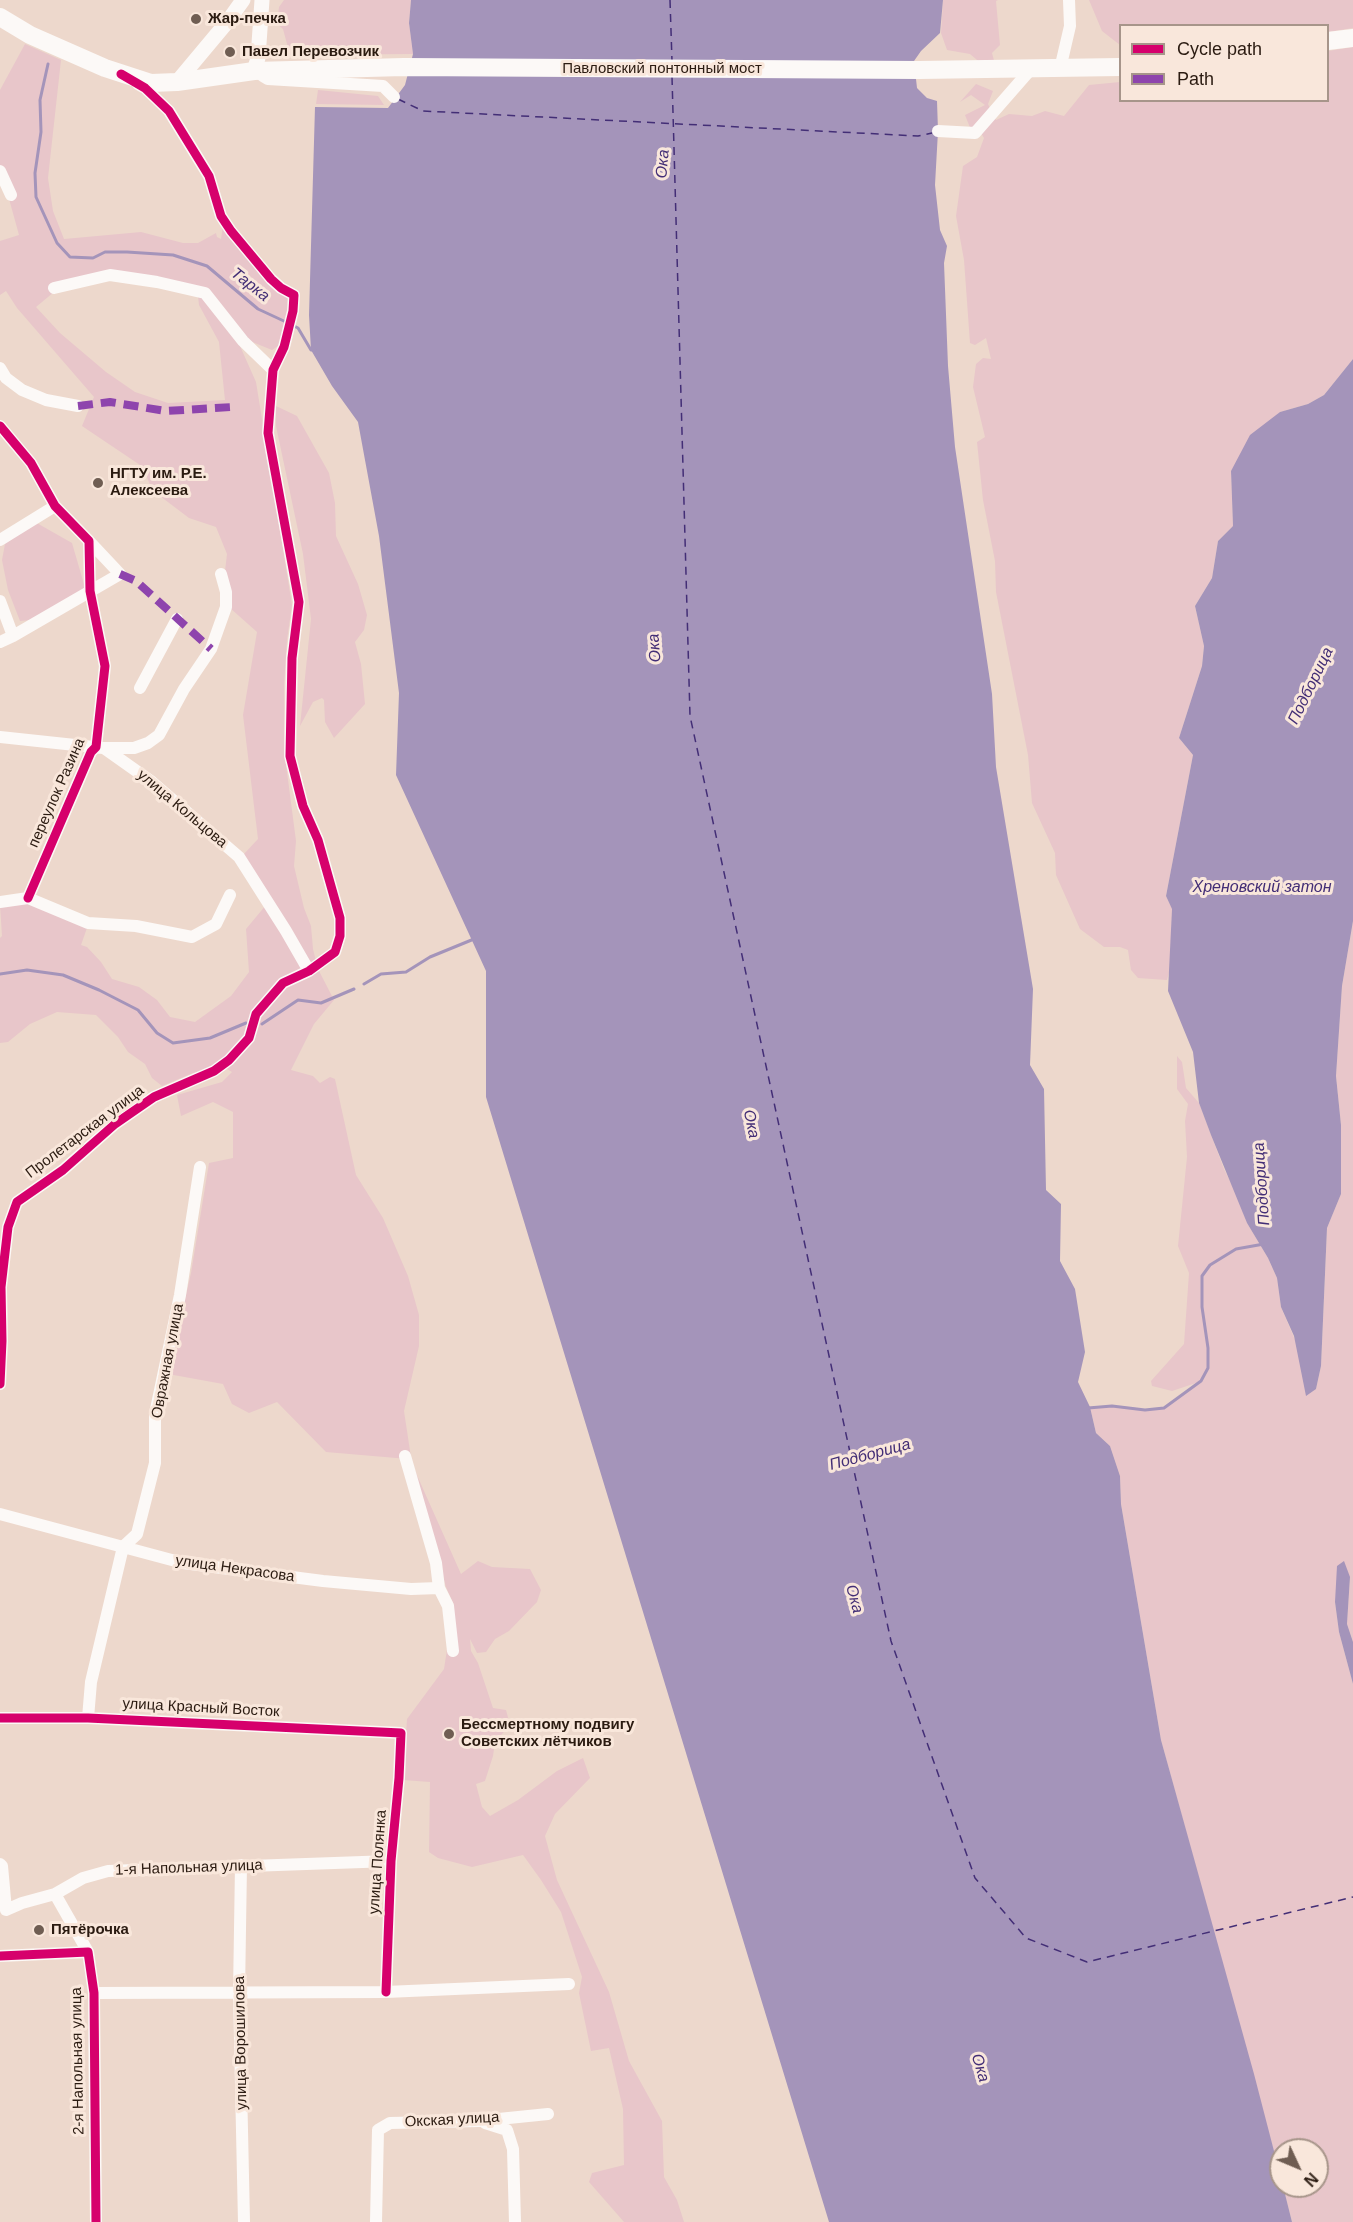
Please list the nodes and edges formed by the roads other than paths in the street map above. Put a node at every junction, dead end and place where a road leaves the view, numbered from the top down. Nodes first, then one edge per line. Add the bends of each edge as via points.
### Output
1 (243, 0) edge
2 (262, 0) edge
3 (1069, 0) edge
4 (0, 17) edge
5 (1353, 38) edge
6 (1329, 41) edge
7 (1119, 67) edge
8 (1030, 69) junction
9 (1060, 69) junction
10 (254, 71) junction
11 (122, 74) junction
12 (177, 82) junction
13 (394, 97) dead end
14 (938, 131) dead end
15 (0, 171) edge
16 (11, 195) dead end
17 (54, 288) dead end
18 (273, 370) junction
19 (2, 377) edge
20 (78, 406) dead end
21 (0, 426) edge
22 (55, 506) junction
23 (0, 540) edge
24 (89, 541) junction
25 (222, 574) dead end
26 (90, 591) junction
27 (0, 601) edge
28 (177, 619) dead end
29 (13, 636) junction
30 (0, 642) edge
31 (140, 688) dead end
32 (0, 736) edge
33 (100, 747) junction
34 (230, 895) dead end
35 (28, 898) junction
36 (0, 903) edge
37 (309, 971) junction
38 (200, 1167) dead end
39 (0, 1384) edge
40 (405, 1456) dead end
41 (0, 1514) edge
42 (123, 1547) junction
43 (439, 1588) junction
44 (453, 1651) dead end
45 (0, 1718) edge
46 (88, 1718) junction
47 (401, 1733) joint
48 (391, 1861) junction
49 (0, 1864) edge
50 (241, 1865) junction
51 (55, 1894) junction
52 (3, 1914) edge
53 (87, 1952) junction
54 (0, 1956) edge
55 (569, 1984) dead end
56 (386, 1992) junction
57 (94, 1993) junction
58 (239, 1993) junction
59 (548, 2114) dead end
60 (479, 2121) junction
61 (96, 2222) edge
62 (244, 2222) edge
63 (376, 2222) edge
64 (515, 2222) edge

1 - 12 street
2 - 10 street
3 - 9 street via 1070,26
4 - 11 main road, Павловский понтонный мост via 30,35
5 - 6 main road
7 - 9 main road, Павловский понтонный мост
8 - 9 main road, Павловский понтонный мост
8 - 10 main road, Павловский понтонный мост via 404,67
8 - 14 street via 975,133
10 - 12 main road, Павловский понтонный мост
10 - 13 street via 268,78 382,86
11 - 12 main road, Павловский понтонный мост via 152,83
11 - 18 street via 145,88 168,111 209,176 221,216 271,279 294,295 284,347
15 - 16 street
17 - 18 street via 110,275 205,293 243,341
18 - 37 street, Пролетарская улица via 268,433 299,602 292,658 290,756 340,918 340,936 334,952
19 - 20 street via 46,400
21 - 22 street via 31,464
22 - 23 street
22 - 24 street
24 - 26 street, переулок Разина
24 - 26 street via 120,574
25 - 33 street, улица Кольцова via 226,607 211,649 159,735 134,748
26 - 29 street
26 - 33 street, переулок Разина via 105,666
27 - 29 street
28 - 31 street
29 - 30 street
32 - 33 street, улица Кольцова
33 - 35 street, переулок Разина via 91,752
33 - 37 street, улица Кольцова via 152,782 239,857
34 - 35 street via 216,924 192,937 135,926 87,923
35 - 36 street
37 - 39 street, Пролетарская улица via 283,983 256,1014 249,1038 228,1060 214,1071 154,1097 17,1202 8,1227 1,1287
38 - 42 street, Овражная улица via 180,1295 155,1414 155,1463 137,1534
40 - 43 street via 436,1563
41 - 42 street, улица Некрасова
42 - 43 street, улица Некрасова via 183,1563 323,1581
42 - 46 street via 90,1682
43 - 44 street via 448,1605
45 - 46 street, улица Красный Восток
46 - 47 street, улица Красный Восток
47 - 48 street, улица Полянка
48 - 50 street, 1-я Напольная улица
48 - 56 street, улица Полянка
49 - 52 street, 1-я Напольная улица
50 - 51 street, 1-я Напольная улица via 108,1871 83,1878
50 - 58 street, улица Ворошилова
51 - 52 street, 1-я Напольная улица via 22,1903
51 - 53 street, 2-я Напольная улица
53 - 54 street
53 - 57 street, 2-я Напольная улица
55 - 56 street
56 - 58 street
57 - 58 street
57 - 61 street, 2-я Напольная улица
58 - 62 street, улица Ворошилова
59 - 60 street, Окская улица
60 - 63 street, Окская улица via 390,2123 378,2130
60 - 64 street via 507,2130 513,2149

